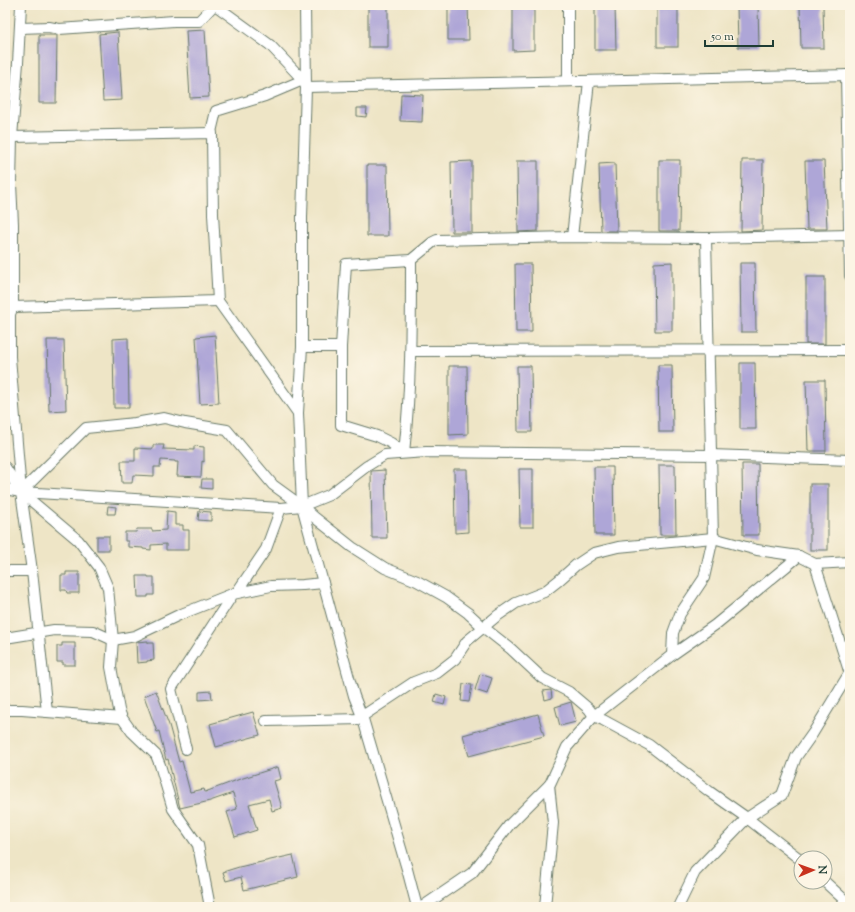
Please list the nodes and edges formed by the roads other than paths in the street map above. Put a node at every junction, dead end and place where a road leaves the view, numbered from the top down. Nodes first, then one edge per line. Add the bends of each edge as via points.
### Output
1 (21, 5) edge
2 (215, 5) edge
3 (230, 5) edge
4 (305, 5) edge
5 (568, 5) edge
6 (230, 16) junction
7 (20, 28) junction
8 (848, 75) edge
9 (589, 80) junction
10 (568, 81) junction
11 (304, 83) junction
12 (211, 132) junction
13 (9, 136) edge
14 (9, 224) edge
15 (850, 235) edge
16 (572, 238) junction
17 (706, 238) junction
18 (411, 260) junction
19 (850, 276) edge
20 (218, 301) junction
21 (9, 312) edge
22 (302, 347) junction
23 (341, 347) junction
24 (850, 350) edge
25 (411, 351) junction
26 (709, 351) junction
27 (298, 413) junction
28 (404, 453) junction
29 (712, 455) junction
30 (850, 460) edge
31 (5, 467) edge
32 (5, 489) edge
33 (21, 492) junction
34 (302, 506) junction
35 (281, 508) junction
36 (713, 538) junction
37 (800, 556) junction
38 (850, 562) edge
39 (815, 564) junction
40 (5, 571) edge
41 (32, 571) junction
42 (323, 583) junction
43 (233, 594) junction
44 (483, 628) junction
45 (39, 632) junction
46 (5, 638) edge
47 (113, 640) junction
48 (672, 655) junction
49 (850, 673) edge
50 (5, 710) edge
51 (47, 712) junction
52 (594, 716) junction
53 (122, 718) junction
54 (361, 718) junction
55 (266, 721) dead end
56 (186, 749) dead end
57 (549, 785) junction
58 (747, 818) junction
59 (793, 854) edge
60 (833, 889) edge
61 (850, 905) edge
62 (210, 907) edge
63 (417, 907) edge
64 (422, 907) edge
65 (545, 907) edge
66 (678, 907) edge

1 - 7 street
2 - 6 street
2 - 7 street via 199,21 59,29
3 - 6 street
4 - 11 street
5 - 10 street
6 - 11 street via 270,45
7 - 13 street
8 - 9 street
8 - 15 street
9 - 10 street
9 - 16 street
10 - 11 street
11 - 12 street via 216,110
11 - 22 street
12 - 13 street
12 - 20 street
13 - 14 street via 12,197
14 - 21 street
15 - 17 street
15 - 19 street
16 - 17 street
16 - 18 street via 437,240
17 - 26 street
18 - 23 street via 346,264
18 - 25 street
20 - 21 street
20 - 27 street
21 - 33 street
22 - 23 street
22 - 27 street
23 - 28 street via 341,425 376,436
24 - 26 street
25 - 26 street
25 - 28 street
26 - 29 street
27 - 34 street
28 - 29 street
28 - 34 street via 385,455 329,495
29 - 30 street
29 - 36 street
31 - 33 street
32 - 33 street
33 - 34 street via 86,428 164,418 228,430 273,485
33 - 35 street
33 - 41 street
33 - 47 street via 78,540 99,567 108,588
34 - 35 street
34 - 42 street
34 - 44 street via 352,547 385,568 446,597
35 - 43 street via 266,549 237,592
36 - 37 street via 757,550
36 - 44 street via 618,547 594,553 544,592 516,603
36 - 48 street via 704,578 680,614 673,633
37 - 39 street
37 - 48 street via 715,625
38 - 39 street
39 - 49 street
40 - 41 street
41 - 45 street
42 - 43 street via 271,586
42 - 54 street
43 - 47 street via 135,636
43 - 56 street via 171,689
44 - 52 street via 542,678 569,692
44 - 54 street via 467,641 455,659 437,673 414,682
45 - 46 street
45 - 47 street via 93,631
45 - 51 street
47 - 53 street via 111,666
48 - 52 street
49 - 58 street via 796,757 782,795
50 - 51 street
51 - 53 street
52 - 57 street via 567,747
52 - 58 street via 649,745
53 - 62 street via 132,732 156,755 173,809 198,845
54 - 55 street
54 - 63 street
57 - 64 street via 510,824 472,873
57 - 65 street via 553,823
58 - 59 street
58 - 66 street via 695,872
60 - 61 street

